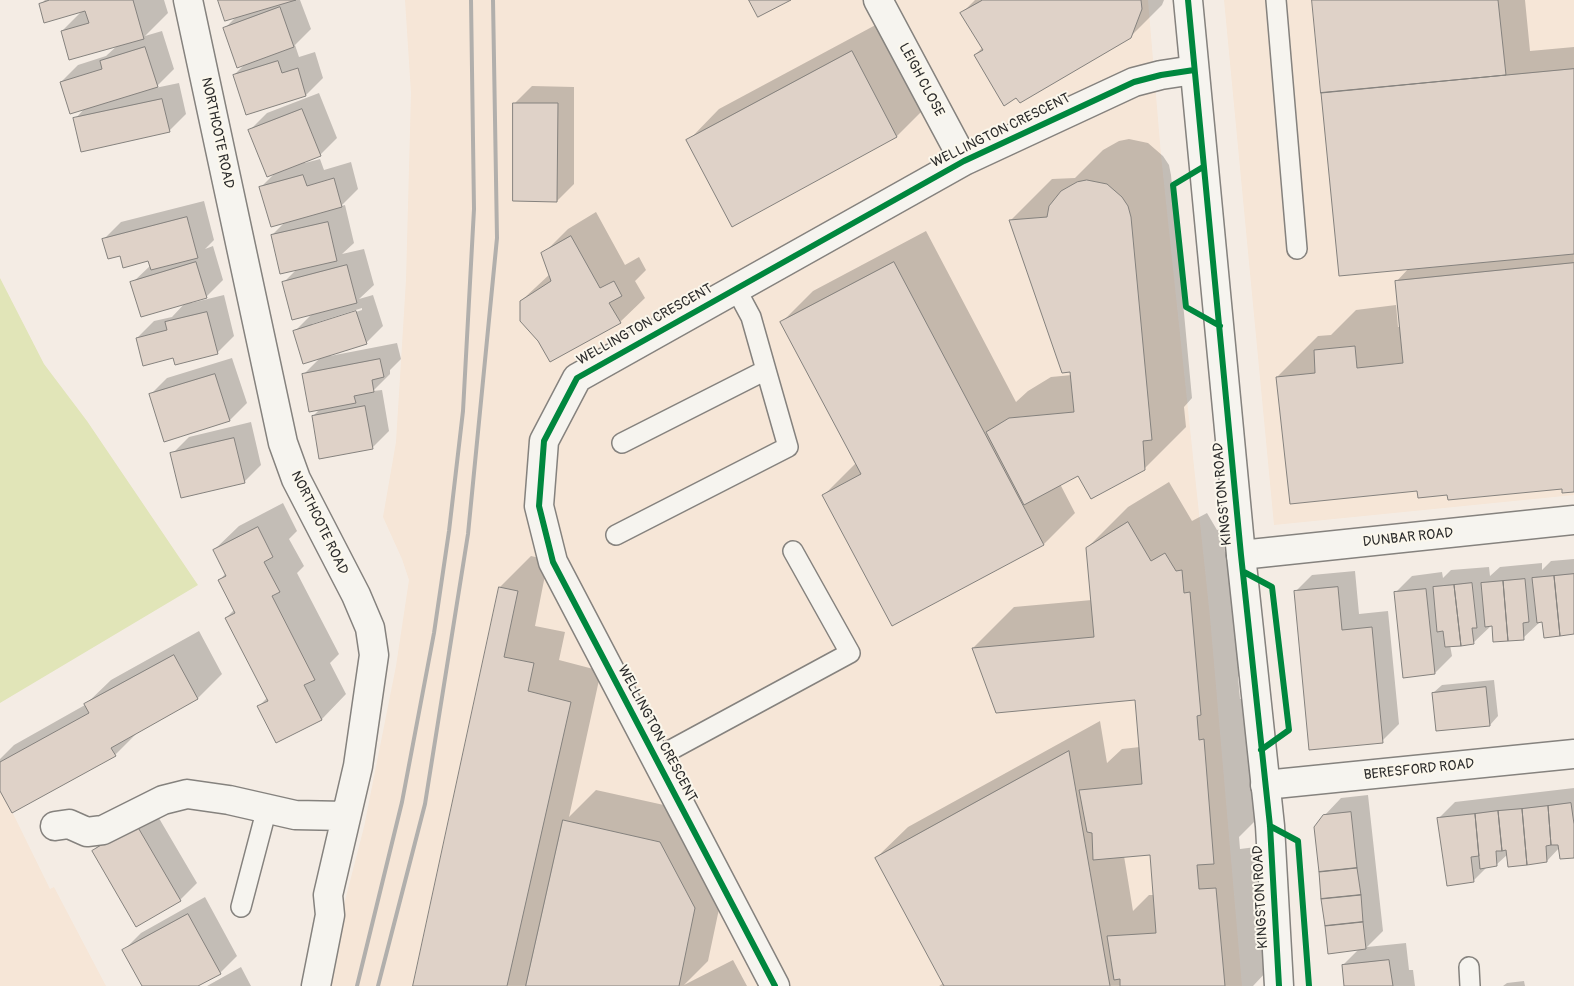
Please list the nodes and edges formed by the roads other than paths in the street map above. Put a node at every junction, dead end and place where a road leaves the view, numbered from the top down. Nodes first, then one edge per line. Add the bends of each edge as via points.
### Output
1 (188, 0) edge
2 (878, 0) edge
3 (1188, 0) edge
4 (1276, 0) edge
5 (1194, 70) junction
6 (964, 161) junction
7 (1297, 249) dead end
8 (736, 289) junction
9 (766, 370) junction
10 (622, 443) dead end
11 (1574, 520) edge
12 (616, 536) dead end
13 (793, 551) dead end
14 (1241, 555) junction
15 (1574, 754) edge
16 (656, 758) junction
17 (1265, 785) junction
18 (267, 808) junction
19 (346, 816) junction
20 (54, 826) dead end
21 (241, 907) dead end
22 (1469, 967) dead end
23 (316, 986) edge
24 (775, 986) edge
25 (1279, 986) edge
26 (1470, 986) edge

1 - 19 street, NORTHCOTE ROAD via 283,443 296,479 370,628 374,655 358,766
2 - 6 street, LEIGH CLOSE
3 - 5 street, KINGSTON ROAD
4 - 7 lane
5 - 6 street, WELLINGTON CRESCENT via 1134,82
5 - 14 street, KINGSTON ROAD
6 - 8 street, WELLINGTON CRESCENT
8 - 9 lane via 751,317
8 - 16 street, WELLINGTON CRESCENT via 577,378 544,441 538,506 553,562
9 - 10 lane
9 - 12 lane via 788,447
11 - 14 street, DUNBAR ROAD
13 - 16 lane via 850,653
14 - 17 street, KINGSTON ROAD
15 - 17 street, BERESFORD ROAD
16 - 24 street, WELLINGTON CRESCENT
17 - 25 street, KINGSTON ROAD
18 - 19 street via 295,814
18 - 20 street via 186,794 162,800 103,830 87,832 70,824
18 - 21 lane
19 - 23 street, NORTHCOTE ROAD via 328,895 330,916
22 - 26 lane

